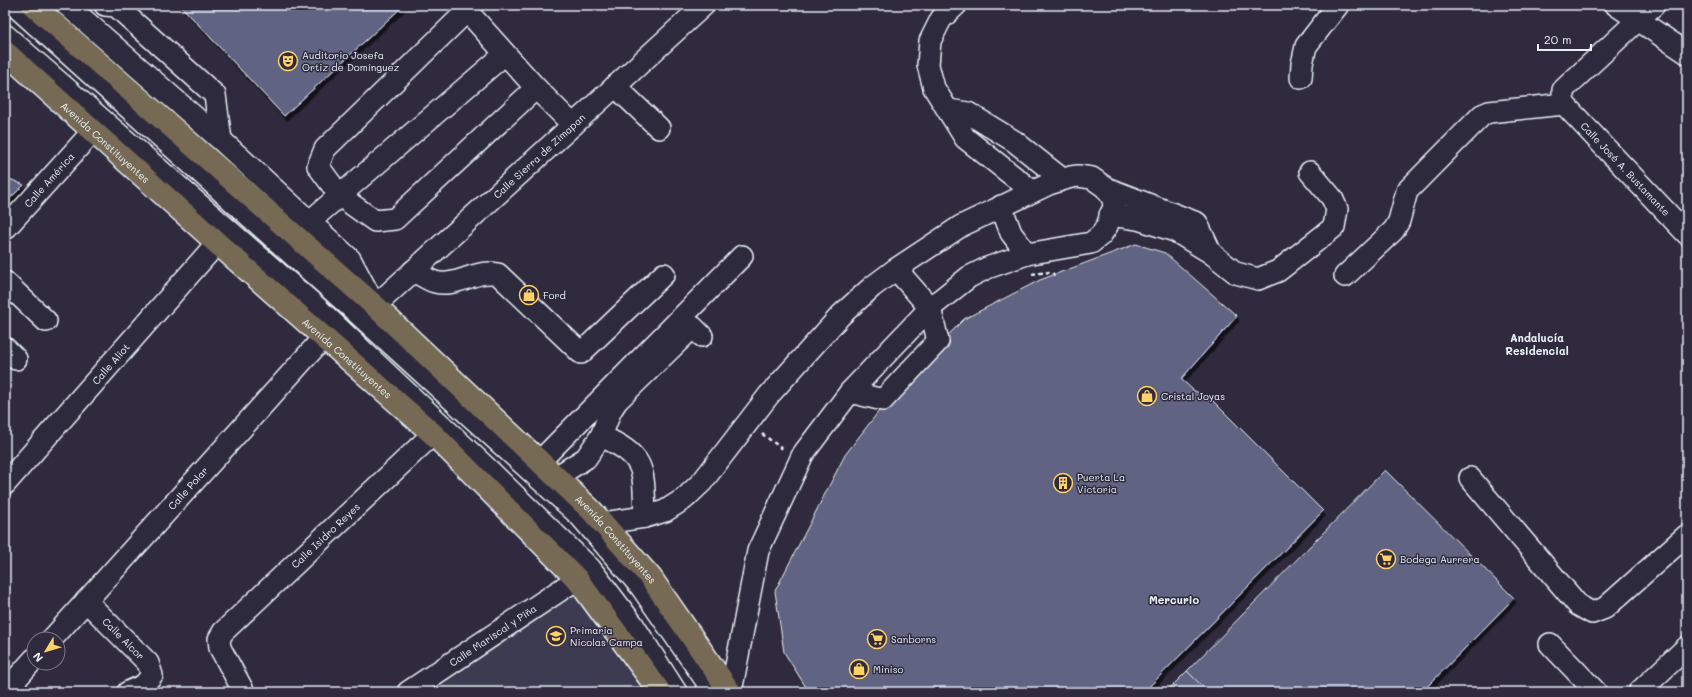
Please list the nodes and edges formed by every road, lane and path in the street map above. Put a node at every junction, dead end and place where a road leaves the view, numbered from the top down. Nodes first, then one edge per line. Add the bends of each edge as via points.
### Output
1 (14, 5) edge
2 (33, 5) edge
3 (67, 5) edge
4 (105, 5) edge
5 (704, 5) edge
6 (956, 5) edge
7 (1338, 5) edge
8 (1616, 5) edge
9 (1654, 5) edge
10 (471, 8) edge
11 (1638, 21) junction
12 (5, 35) edge
13 (5, 52) edge
14 (1687, 53) edge
15 (505, 54) junction
16 (1301, 78) dead end
17 (615, 86) junction
18 (536, 88) junction
19 (1564, 104) junction
20 (948, 110) junction
21 (573, 125) junction
22 (659, 128) dead end
23 (93, 131) junction
24 (221, 140) junction
25 (1310, 172) dead end
26 (1062, 179) junction
27 (1106, 188) junction
28 (1032, 191) junction
29 (340, 196) junction
30 (1002, 206) junction
31 (1110, 215) junction
32 (310, 222) junction
33 (5, 229) edge
34 (1687, 234) edge
35 (217, 243) junction
36 (1211, 253) junction
37 (1027, 254) junction
38 (742, 256) dead end
39 (896, 269) junction
40 (413, 271) junction
41 (664, 274) dead end
42 (1031, 274) dead end
43 (1055, 275) dead end
44 (1345, 276) dead end
45 (5, 282) edge
46 (375, 306) junction
47 (930, 308) junction
48 (46, 321) dead end
49 (702, 336) dead end
50 (324, 337) junction
51 (850, 392) junction
52 (760, 432) dead end
53 (433, 434) junction
54 (601, 436) junction
55 (790, 454) dead end
56 (540, 462) junction
57 (556, 477) junction
58 (1470, 478) dead end
59 (5, 484) edge
60 (645, 517) junction
61 (603, 523) junction
62 (1687, 535) edge
63 (577, 580) junction
64 (86, 600) junction
65 (59, 631) edge
66 (1550, 644) dead end
67 (1687, 647) edge
68 (26, 668) edge
69 (9, 686) edge
70 (128, 692) edge
71 (244, 692) edge
72 (408, 692) edge
73 (660, 692) edge
74 (676, 692) edge
75 (714, 692) edge
76 (730, 692) edge
77 (1596, 692) edge
78 (1639, 692) edge

1 - 75 street via 580,516 641,587
2 - 46 main road, Avenida Constituyentes
3 - 24 street, Avenida Constituyentes
4 - 24 street via 116,6 215,95
5 - 17 street, Calle Sierra de Zimapan
6 - 20 street via 941,20 930,41 928,65 934,88
7 - 16 street via 1306,46
8 - 11 street
9 - 11 street
10 - 15 street
10 - 29 street via 325,149 318,166
11 - 14 street
11 - 19 street via 1564,90
12 - 74 street via 312,303 585,563 632,623
13 - 23 main road, Avenida Constituyentes
15 - 18 street
15 - 29 street
17 - 21 street, Calle Sierra de Zimapan
17 - 22 street
18 - 21 street
18 - 29 street via 395,219 374,221
19 - 34 street, Calle José A. Bustamante
19 - 44 street via 1482,115 1408,191 1394,230
20 - 26 street via 968,113 1014,141
20 - 28 street via 965,138
21 - 40 street, Calle Sierra de Zimapan
23 - 33 street, Calle América
23 - 35 main road, Avenida Constituyentes
24 - 32 street, Avenida Constituyentes
25 - 36 street via 1332,198 1337,209 1334,226 1278,271 1258,279 1236,273
26 - 27 street via 1078,176 1092,178
26 - 28 street
27 - 31 street via 1113,199 1114,206
27 - 36 street via 1196,223
28 - 30 street
29 - 32 street
30 - 37 street via 1011,233
30 - 39 street via 961,226
31 - 36 street via 1138,219 1175,231
31 - 37 street via 1101,235 1091,242
32 - 46 street, Avenida Constituyentes via 350,259
35 - 50 main road, Avenida Constituyentes
35 - 59 street, Calle Aliot
37 - 47 street via 969,277
38 - 56 street
39 - 47 street
39 - 60 street via 841,315 769,395 702,482 665,511
40 - 41 street via 434,282 449,284 490,272 498,274 581,353
40 - 46 street, Calle Sierra de Zimapan
42 - 43 path via 1051,272
45 - 48 street
46 - 56 main road, Avenida Constituyentes
47 - 51 street
47 - 51 street via 938,341 883,400
49 - 54 street via 693,327 617,401
50 - 53 main road, Avenida Constituyentes
50 - 64 street, Calle Polar
51 - 76 street via 803,454 758,551
52 - 55 path
53 - 63 main road, Avenida Constituyentes
53 - 71 street, Calle Isidro Reyes via 223,632 219,639 220,648
54 - 57 street via 586,458
54 - 60 street via 621,445 633,455 644,472
56 - 57 main road, Avenida Constituyentes
57 - 61 main road, Avenida Constituyentes
58 - 62 street via 1578,605 1592,613 1605,608
60 - 61 street
61 - 76 main road, Avenida Constituyentes via 651,578
63 - 72 street, Calle Mariscal y Piña
63 - 73 main road, Avenida Constituyentes
64 - 65 street, Calle Polar
64 - 70 street, Calle Alcor via 148,663 152,675 144,685
66 - 77 street
67 - 78 street
68 - 69 street

